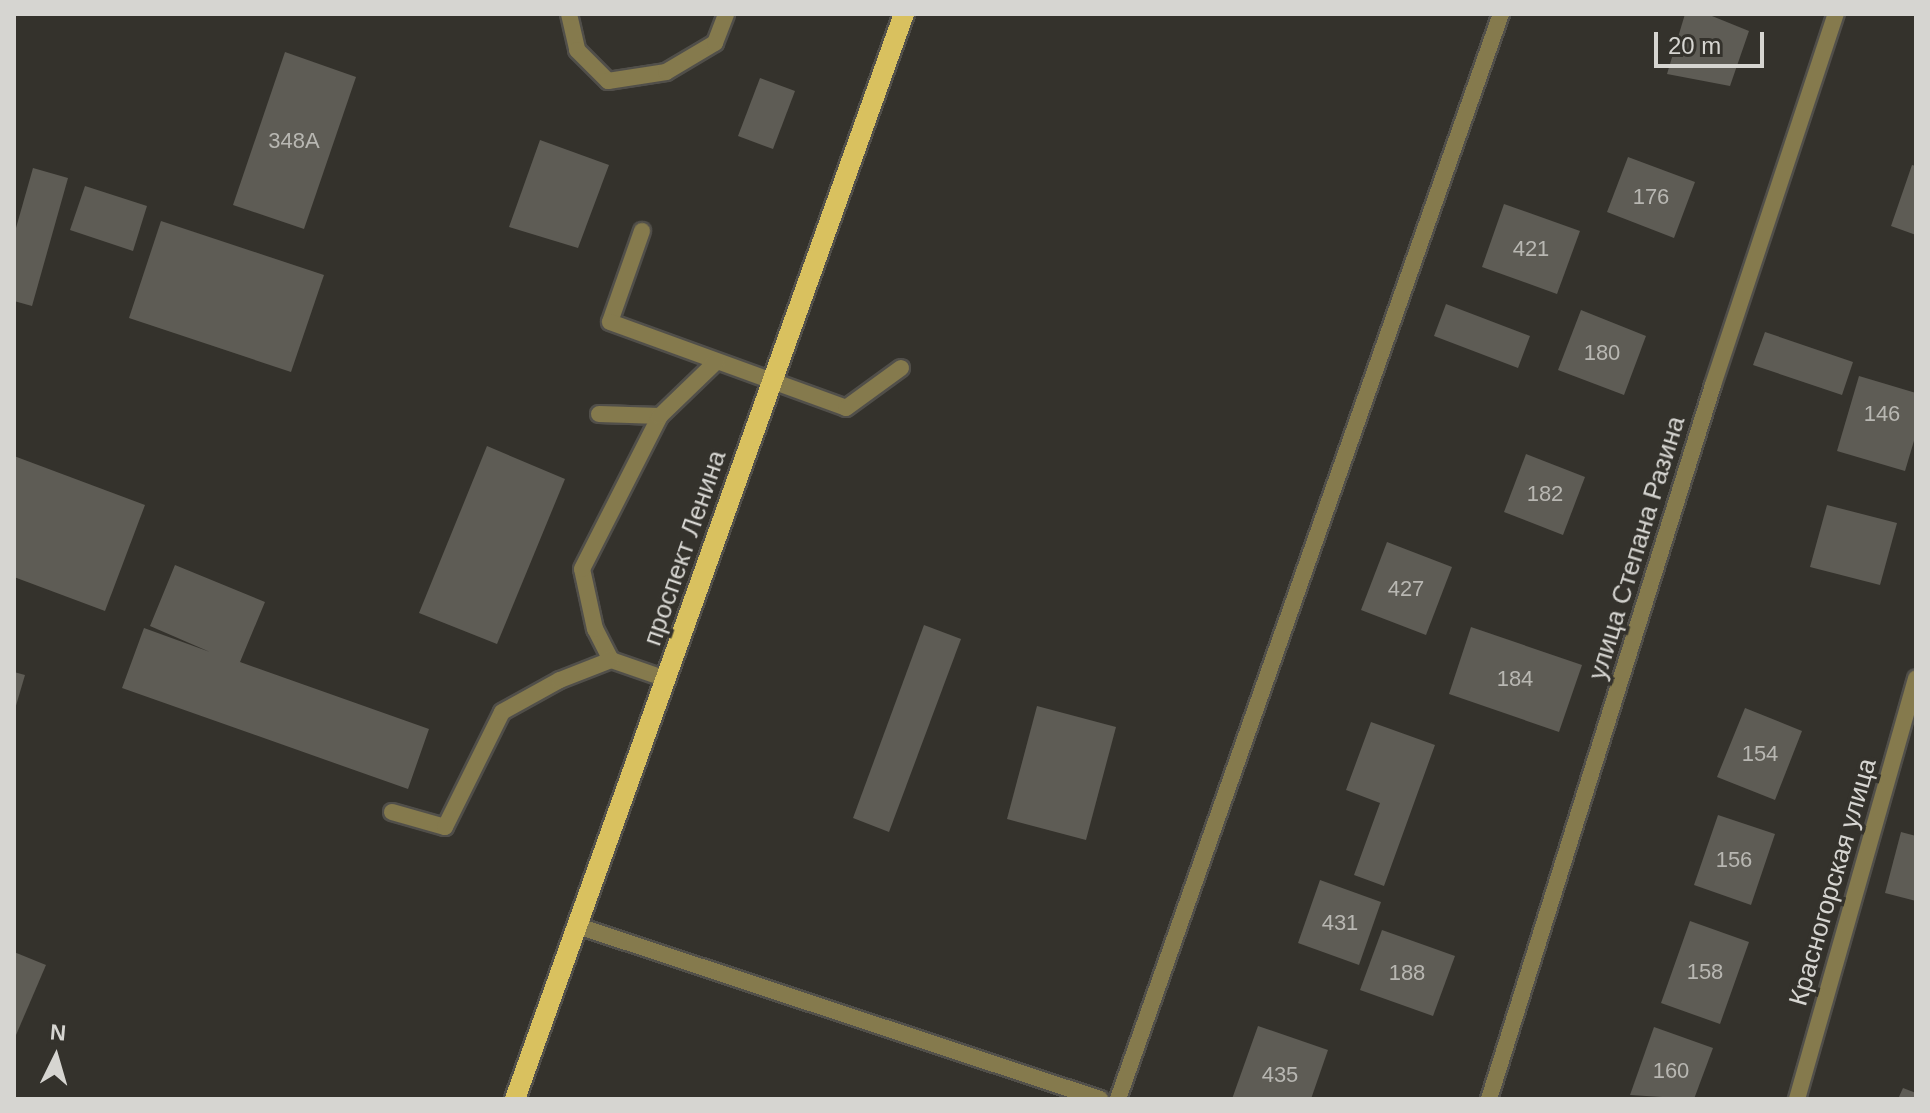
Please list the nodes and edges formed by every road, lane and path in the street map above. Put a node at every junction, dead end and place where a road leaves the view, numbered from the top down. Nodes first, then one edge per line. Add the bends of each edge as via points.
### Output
1 (569, 14) edge
2 (726, 14) edge
3 (904, 14) edge
4 (1501, 14) edge
5 (1836, 14) edge
6 (642, 231) dead end
7 (716, 362) junction
8 (901, 368) dead end
9 (771, 383) junction
10 (599, 414) dead end
11 (660, 416) junction
12 (611, 660) junction
13 (1916, 678) edge
14 (666, 679) junction
15 (392, 812) dead end
16 (578, 926) junction
17 (515, 1099) edge
18 (1100, 1099) edge
19 (1118, 1099) edge
20 (1489, 1099) edge
21 (1797, 1099) edge

1 - 2 street via 577,50 608,81 666,72 715,43
3 - 9 main road, проспект Ленина
4 - 19 street
5 - 20 street, улица Степана Разина via 1713,385
6 - 7 street via 610,322
7 - 9 street
7 - 11 street
8 - 9 street via 846,408
9 - 14 main road, проспект Ленина
10 - 11 street
11 - 12 street via 582,569 595,629
12 - 14 street
12 - 15 street via 502,712 445,827
13 - 21 street, Красногорская улица
14 - 16 main road, проспект Ленина
16 - 17 main road, проспект Ленина
16 - 18 street

